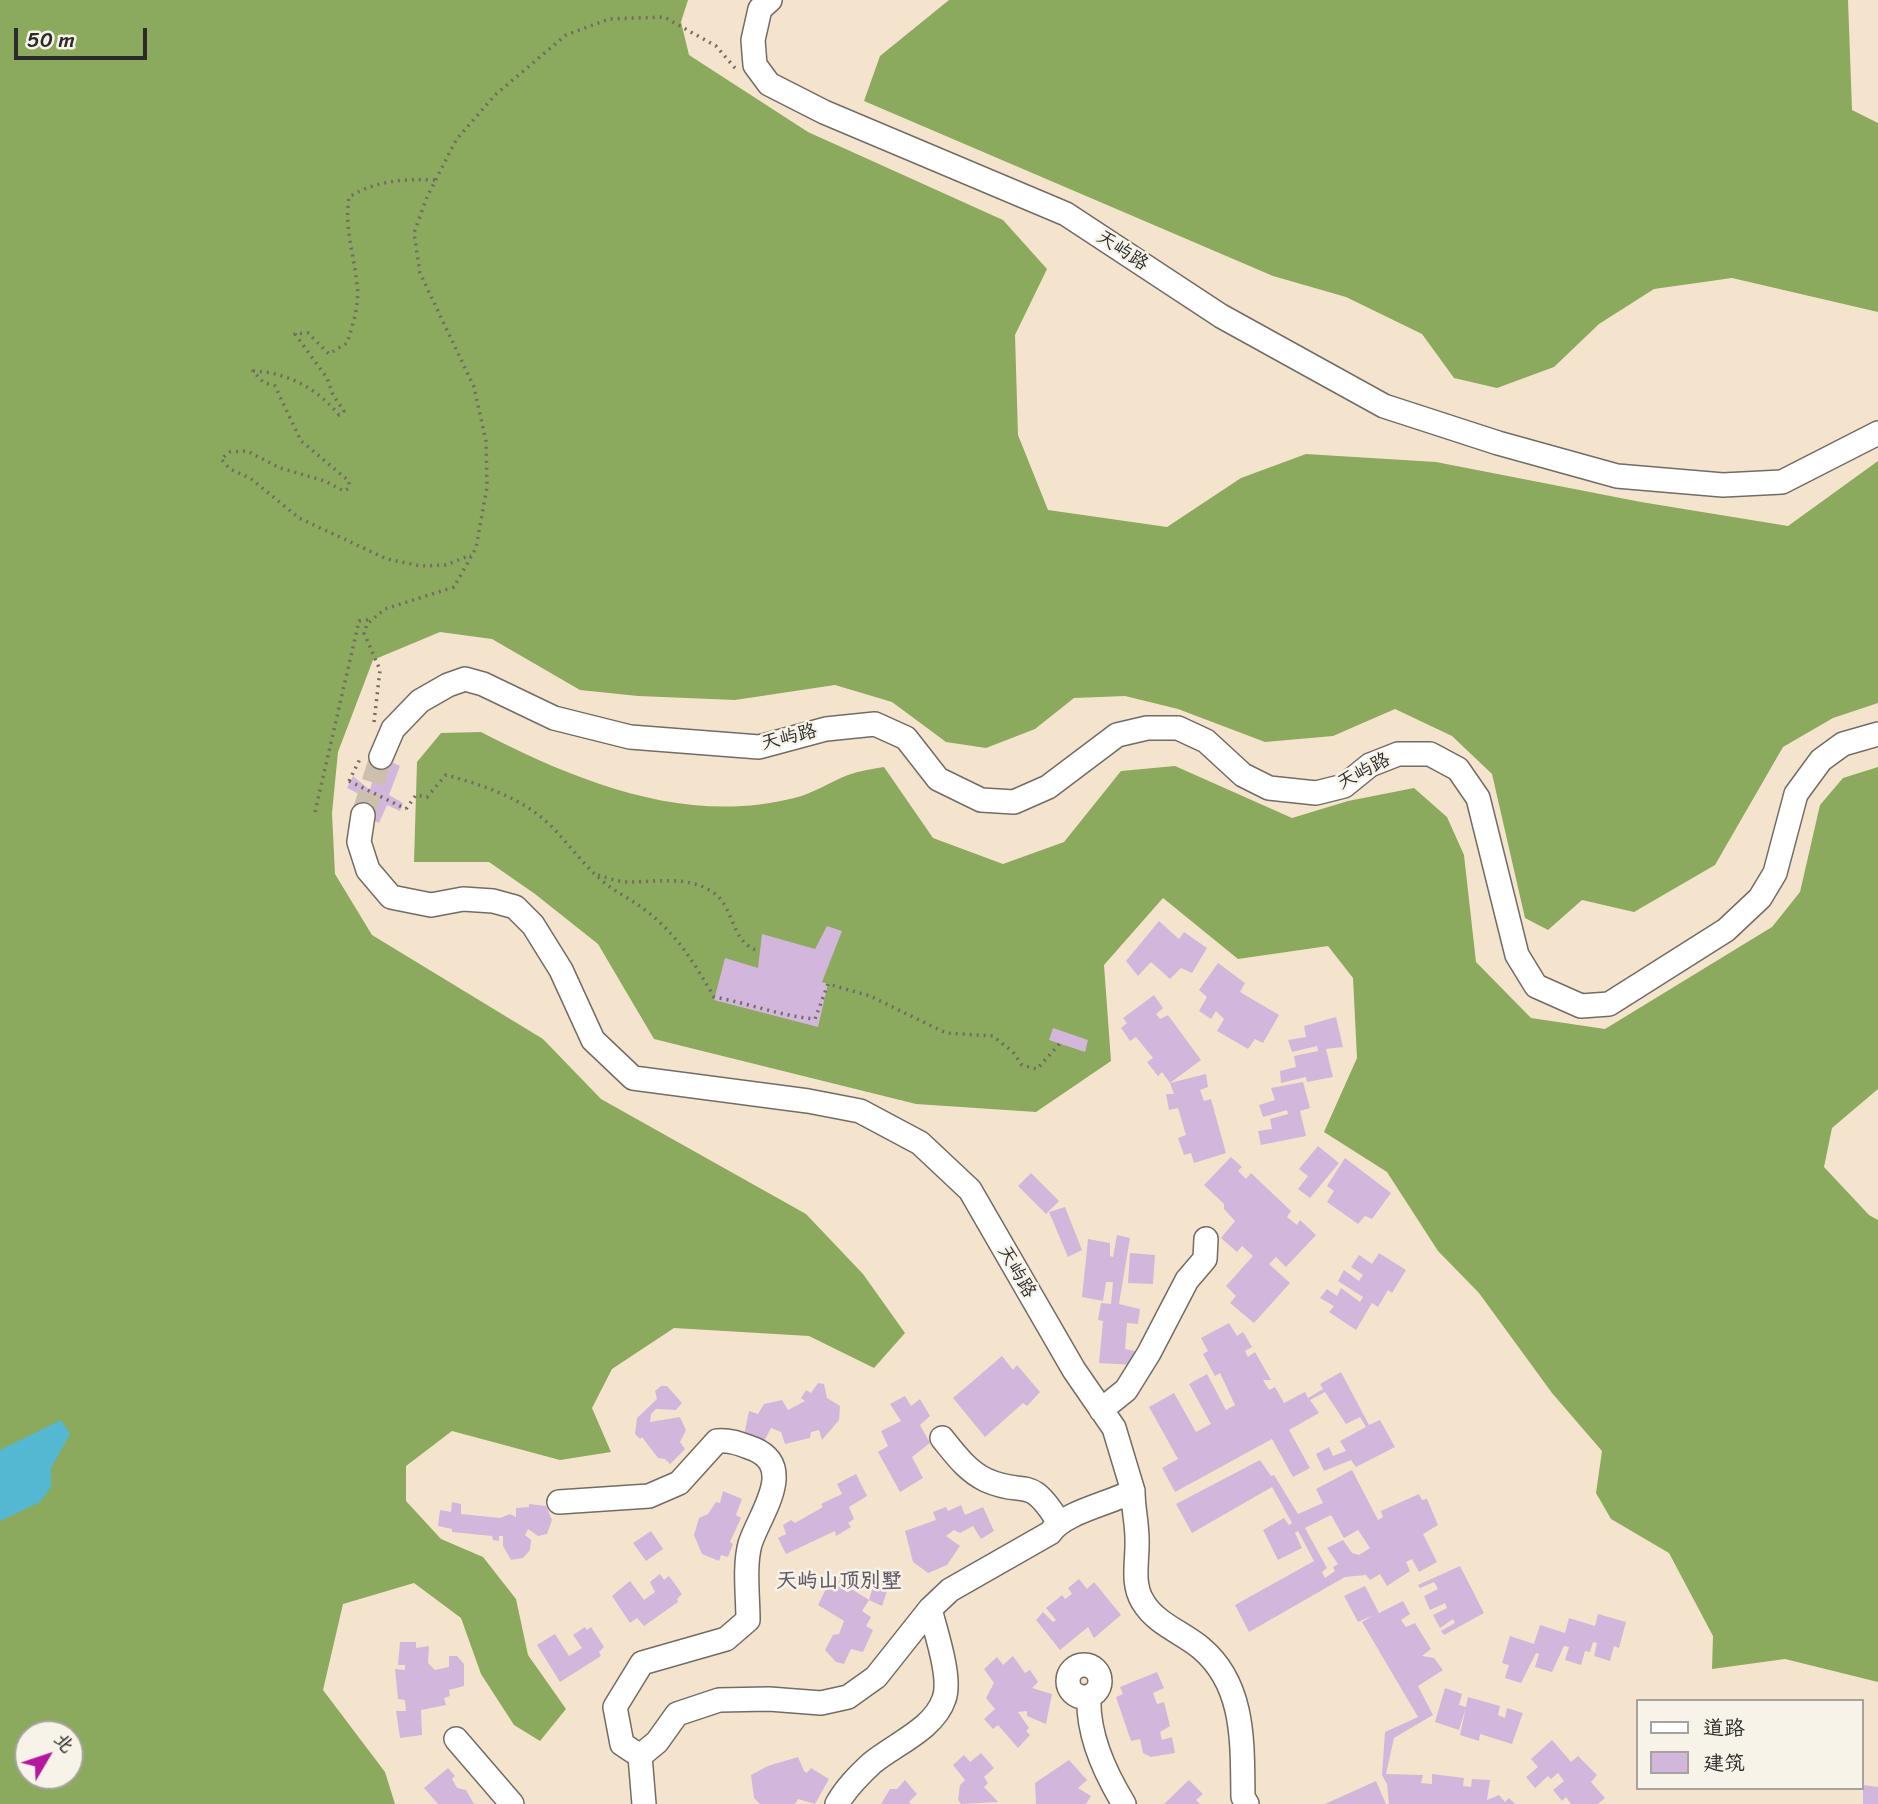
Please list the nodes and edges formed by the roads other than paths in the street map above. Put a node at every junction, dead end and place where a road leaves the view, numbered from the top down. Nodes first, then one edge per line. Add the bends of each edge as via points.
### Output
1 (770, 0) edge
2 (1878, 433) edge
3 (1878, 734) edge
4 (371, 756) tunnel mouth
5 (363, 815) tunnel mouth
6 (1206, 1239) dead end
7 (1101, 1410) junction
8 (942, 1438) dead end
9 (1133, 1491) junction
10 (559, 1502) dead end
11 (1058, 1521) junction
12 (930, 1609) junction
13 (1089, 1696) dead end
14 (456, 1740) dead end
15 (640, 1756) junction
16 (512, 1804) edge
17 (644, 1804) edge
18 (837, 1804) edge
19 (1124, 1804) edge
20 (1247, 1804) edge

1 - 2 street, 天屿路 via 760,9 753,40 755,65 769,84 824,112 1066,214 1221,316 1384,406 1617,476 1724,485 1782,482
3 - 4 street, 天屿路 via 1843,744 1821,760 1796,794 1775,873 1760,898 1726,930 1609,1004 1581,1006 1536,986 1517,955 1478,798 1458,769 1430,754 1398,754 1370,765 1344,786 1316,793 1269,788 1242,775 1206,741 1178,728 1147,728 1117,735 1048,787 1014,802 981,800 938,779 906,738 875,724 826,729 760,747 630,737 554,718 465,679 420,701
5 - 7 street, 天屿路 via 359,842 368,870 391,897 431,905 463,899 515,907 533,925 561,970 593,1040 633,1078 860,1111 920,1143 970,1190
6 - 7 street via 1205,1259 1187,1280 1149,1353 1126,1390
7 - 9 street, 天屿路 via 1114,1428
8 - 11 street via 965,1466 986,1480 1028,1487 1044,1498
9 - 11 street
9 - 20 street, 天屿路 via 1135,1580 1142,1602 1220,1669 1235,1699 1240,1723
10 - 15 street via 649,1496 678,1483 718,1441 732,1440 760,1452 773,1466 775,1484 750,1546 748,1620 726,1639 642,1663 615,1707 622,1744
11 - 12 street via 1049,1533 950,1590
12 - 15 street via 876,1677 848,1697 821,1703 719,1700 677,1714 657,1742
12 - 18 street via 946,1684 944,1699 930,1721 847,1786
13 - 19 street via 1094,1737
14 - 16 street
15 - 17 street

